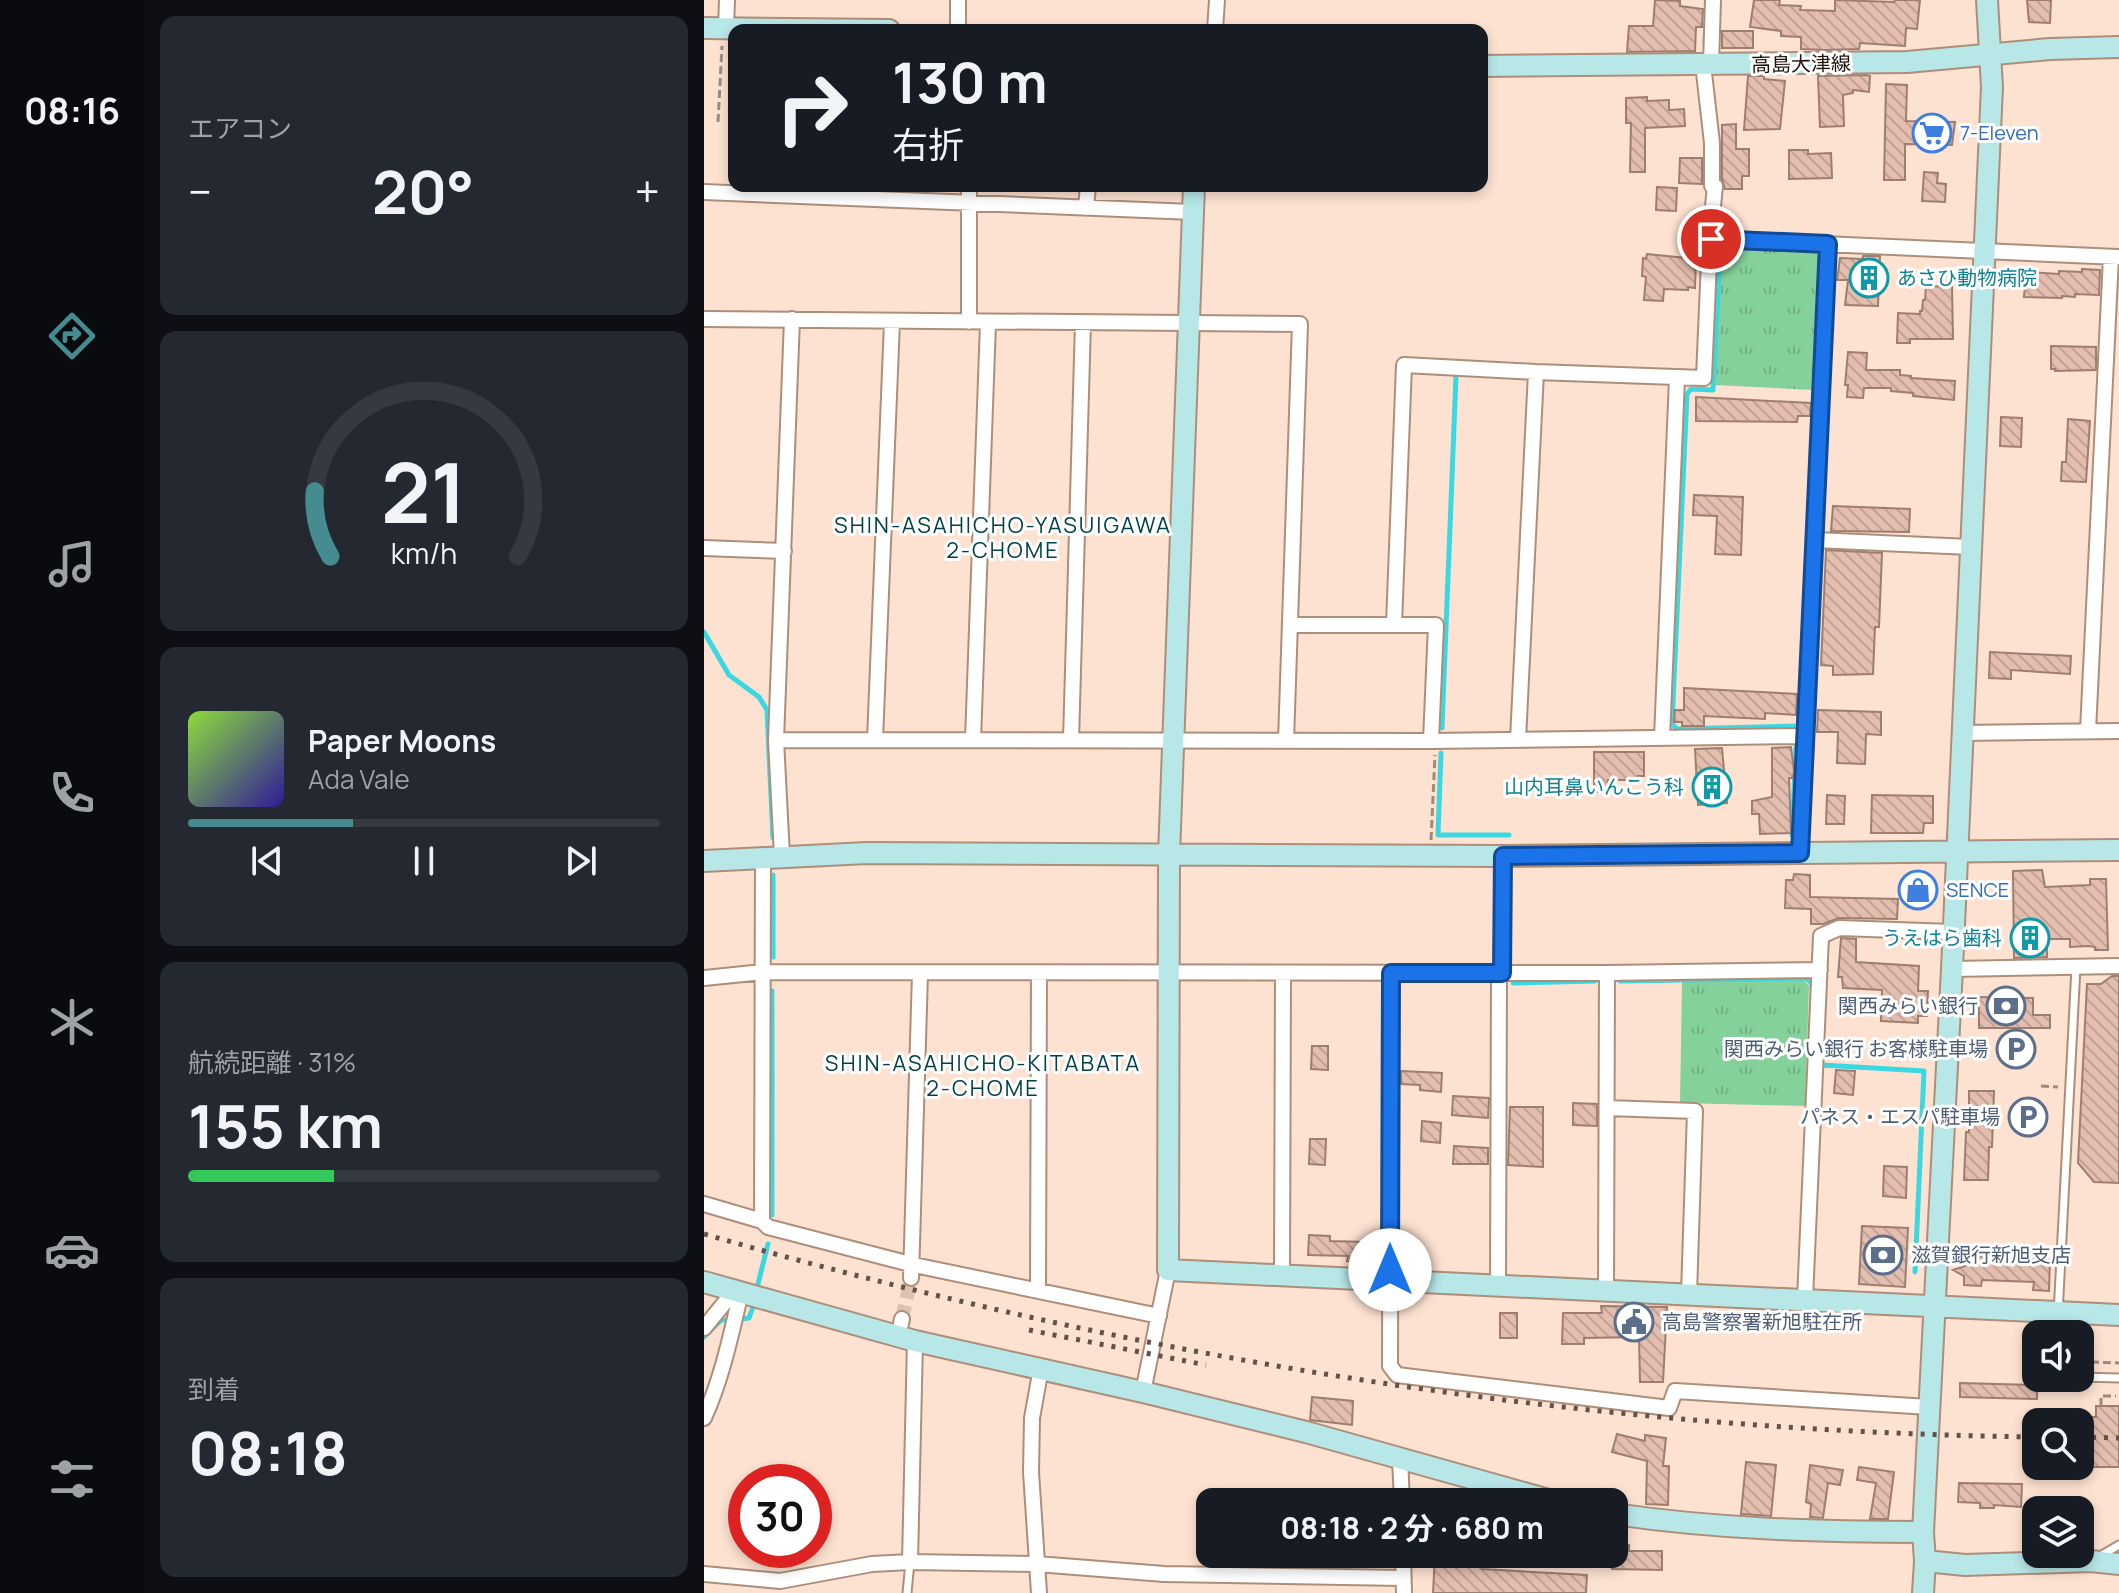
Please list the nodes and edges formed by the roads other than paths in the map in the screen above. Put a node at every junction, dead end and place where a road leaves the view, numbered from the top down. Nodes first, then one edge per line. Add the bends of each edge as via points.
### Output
1 (727, 0) edge
2 (958, 0) edge
3 (1217, 0) edge
4 (1713, 0) edge
5 (1987, 0) edge
6 (958, 24) edge
7 (1215, 24) edge
8 (717, 28) edge
9 (2119, 47) edge
10 (1990, 56) junction
11 (1707, 64) junction
12 (1488, 66) edge
13 (704, 192) edge
14 (969, 192) edge
15 (1087, 192) edge
16 (1194, 192) edge
17 (969, 203) junction
18 (1086, 208) junction
19 (1193, 212) junction
20 (1711, 239) junction
21 (1828, 244) junction
22 (1984, 252) junction
23 (2115, 257) edge
24 (704, 319) edge
25 (792, 319) junction
26 (892, 322) junction
27 (969, 322) junction
28 (988, 323) junction
29 (1083, 323) junction
30 (1189, 324) junction
31 (1536, 372) junction
32 (1677, 378) junction
33 (1815, 540) junction
34 (1970, 547) junction
35 (704, 548) edge
36 (784, 551) junction
37 (1290, 625) junction
38 (1394, 625) junction
39 (2088, 731) junction
40 (2119, 731) edge
41 (1962, 733) junction
42 (1804, 736) junction
43 (1662, 738) junction
44 (776, 740) junction
45 (875, 740) junction
46 (973, 740) junction
47 (1071, 740) junction
48 (1173, 740) junction
49 (1518, 740) junction
50 (1286, 741) junction
51 (1434, 741) junction
52 (2119, 850) edge
53 (1957, 852) junction
54 (1800, 853) junction
55 (1169, 855) junction
56 (772, 856) junction
57 (1503, 856) junction
58 (704, 861) edge
59 (1953, 932) junction
60 (2119, 966) edge
61 (2076, 967) junction
62 (1952, 969) junction
63 (1820, 970) junction
64 (763, 972) junction
65 (1169, 972) junction
66 (920, 973) junction
67 (1039, 973) junction
68 (1283, 973) junction
69 (1391, 973) junction
70 (1500, 973) junction
71 (1607, 973) junction
72 (704, 978) edge
73 (1607, 1108) junction
74 (704, 1204) edge
75 (762, 1221) junction
76 (1168, 1270) junction
77 (912, 1271) junction
78 (1282, 1276) junction
79 (1390, 1281) junction
80 (704, 1282) edge
81 (1498, 1286) junction
82 (1606, 1290) junction
83 (738, 1291) junction
84 (1038, 1291) junction
85 (1689, 1294) junction
86 (1805, 1299) junction
87 (1934, 1306) junction
88 (2058, 1313) junction
89 (2119, 1315) edge
90 (1159, 1316) junction
91 (2058, 1320) edge
92 (704, 1328) edge
93 (905, 1332) junction
94 (1041, 1368) junction
95 (2094, 1377) edge
96 (2119, 1378) edge
97 (1143, 1392) junction
98 (1929, 1407) junction
99 (704, 1418) edge
100 (1400, 1458) junction
101 (1401, 1488) edge
102 (1506, 1488) edge
103 (1628, 1516) edge
104 (1923, 1532) junction
105 (2119, 1545) edge
106 (2094, 1559) edge
107 (1925, 1561) junction
108 (2094, 1561) edge
109 (910, 1562) junction
110 (2022, 1563) edge
111 (1037, 1564) junction
112 (2119, 1564) edge
113 (704, 1574) edge
114 (1403, 1586) edge
115 (907, 1593) edge
116 (1039, 1593) edge
117 (1923, 1593) edge

1 - 8 street
2 - 6 street
3 - 7 street
4 - 11 street
5 - 10 street
9 - 10 street, 高島大津線
10 - 11 street, 高島大津線
10 - 22 street
11 - 12 street, 高島大津線
11 - 20 street via 1715,186
13 - 17 street
14 - 17 street
15 - 18 street
16 - 19 street
17 - 18 street
17 - 27 street
18 - 19 street
19 - 30 street
20 - 21 street
20 - 32 street via 1704,378
21 - 22 street
21 - 33 street
22 - 23 street
22 - 34 street
23 - 39 street
24 - 25 street
25 - 26 street
25 - 36 street
26 - 27 street
26 - 45 street
27 - 28 street
28 - 29 street
28 - 46 street
29 - 30 street
29 - 47 street
30 - 37 street via 1300,324
30 - 48 street
31 - 32 street
31 - 38 street via 1404,365
31 - 49 street
32 - 43 street
33 - 34 street
33 - 42 street
34 - 41 street
35 - 36 street
36 - 44 street
37 - 38 street
37 - 50 street
38 - 51 street via 1436,625
39 - 40 street
39 - 41 street
41 - 53 street
42 - 43 street
42 - 54 street
43 - 49 street
44 - 45 street
44 - 56 street
45 - 46 street
46 - 47 street
47 - 48 street
48 - 50 street
48 - 55 street
49 - 51 street
50 - 51 street
52 - 53 street
53 - 54 street
53 - 59 street
54 - 57 street
55 - 56 street
55 - 57 street
55 - 65 street
56 - 58 street
56 - 64 street
57 - 70 street
59 - 62 street
59 - 63 street via 1839,928 1821,936
60 - 61 street
61 - 62 street
61 - 88 lane
62 - 87 street
63 - 71 street
63 - 86 street
64 - 66 street
64 - 72 street
64 - 75 street
65 - 67 street
65 - 68 street
65 - 76 street
66 - 67 street
66 - 77 street
67 - 84 street
68 - 69 street
68 - 78 street
69 - 70 street
69 - 79 street
70 - 71 street
70 - 81 street
71 - 73 street
73 - 82 street
73 - 85 street via 1695,1111
74 - 75 street
75 - 77 street
76 - 78 street
76 - 90 street
77 - 84 street
78 - 79 street
79 - 81 street
79 - 98 street via 1390,1366 1397,1375 1669,1408 1675,1391
80 - 83 street
81 - 82 street
82 - 85 street
83 - 92 street
83 - 93 street
83 - 99 street via 726,1357
84 - 90 street
85 - 86 street
86 - 87 street
87 - 88 street
87 - 98 street
88 - 89 street
88 - 91 lane
90 - 97 street
93 - 94 street
93 - 109 street
94 - 97 street
94 - 111 street via 1031,1458
95 - 96 lane
97 - 100 street
98 - 104 street
100 - 101 street
100 - 102 street
103 - 104 street via 1807,1532
104 - 107 street
105 - 106 lane
107 - 110 street
107 - 117 street
108 - 112 street
109 - 111 street
109 - 113 street via 780,1581
109 - 115 lane
111 - 114 street
111 - 116 street

